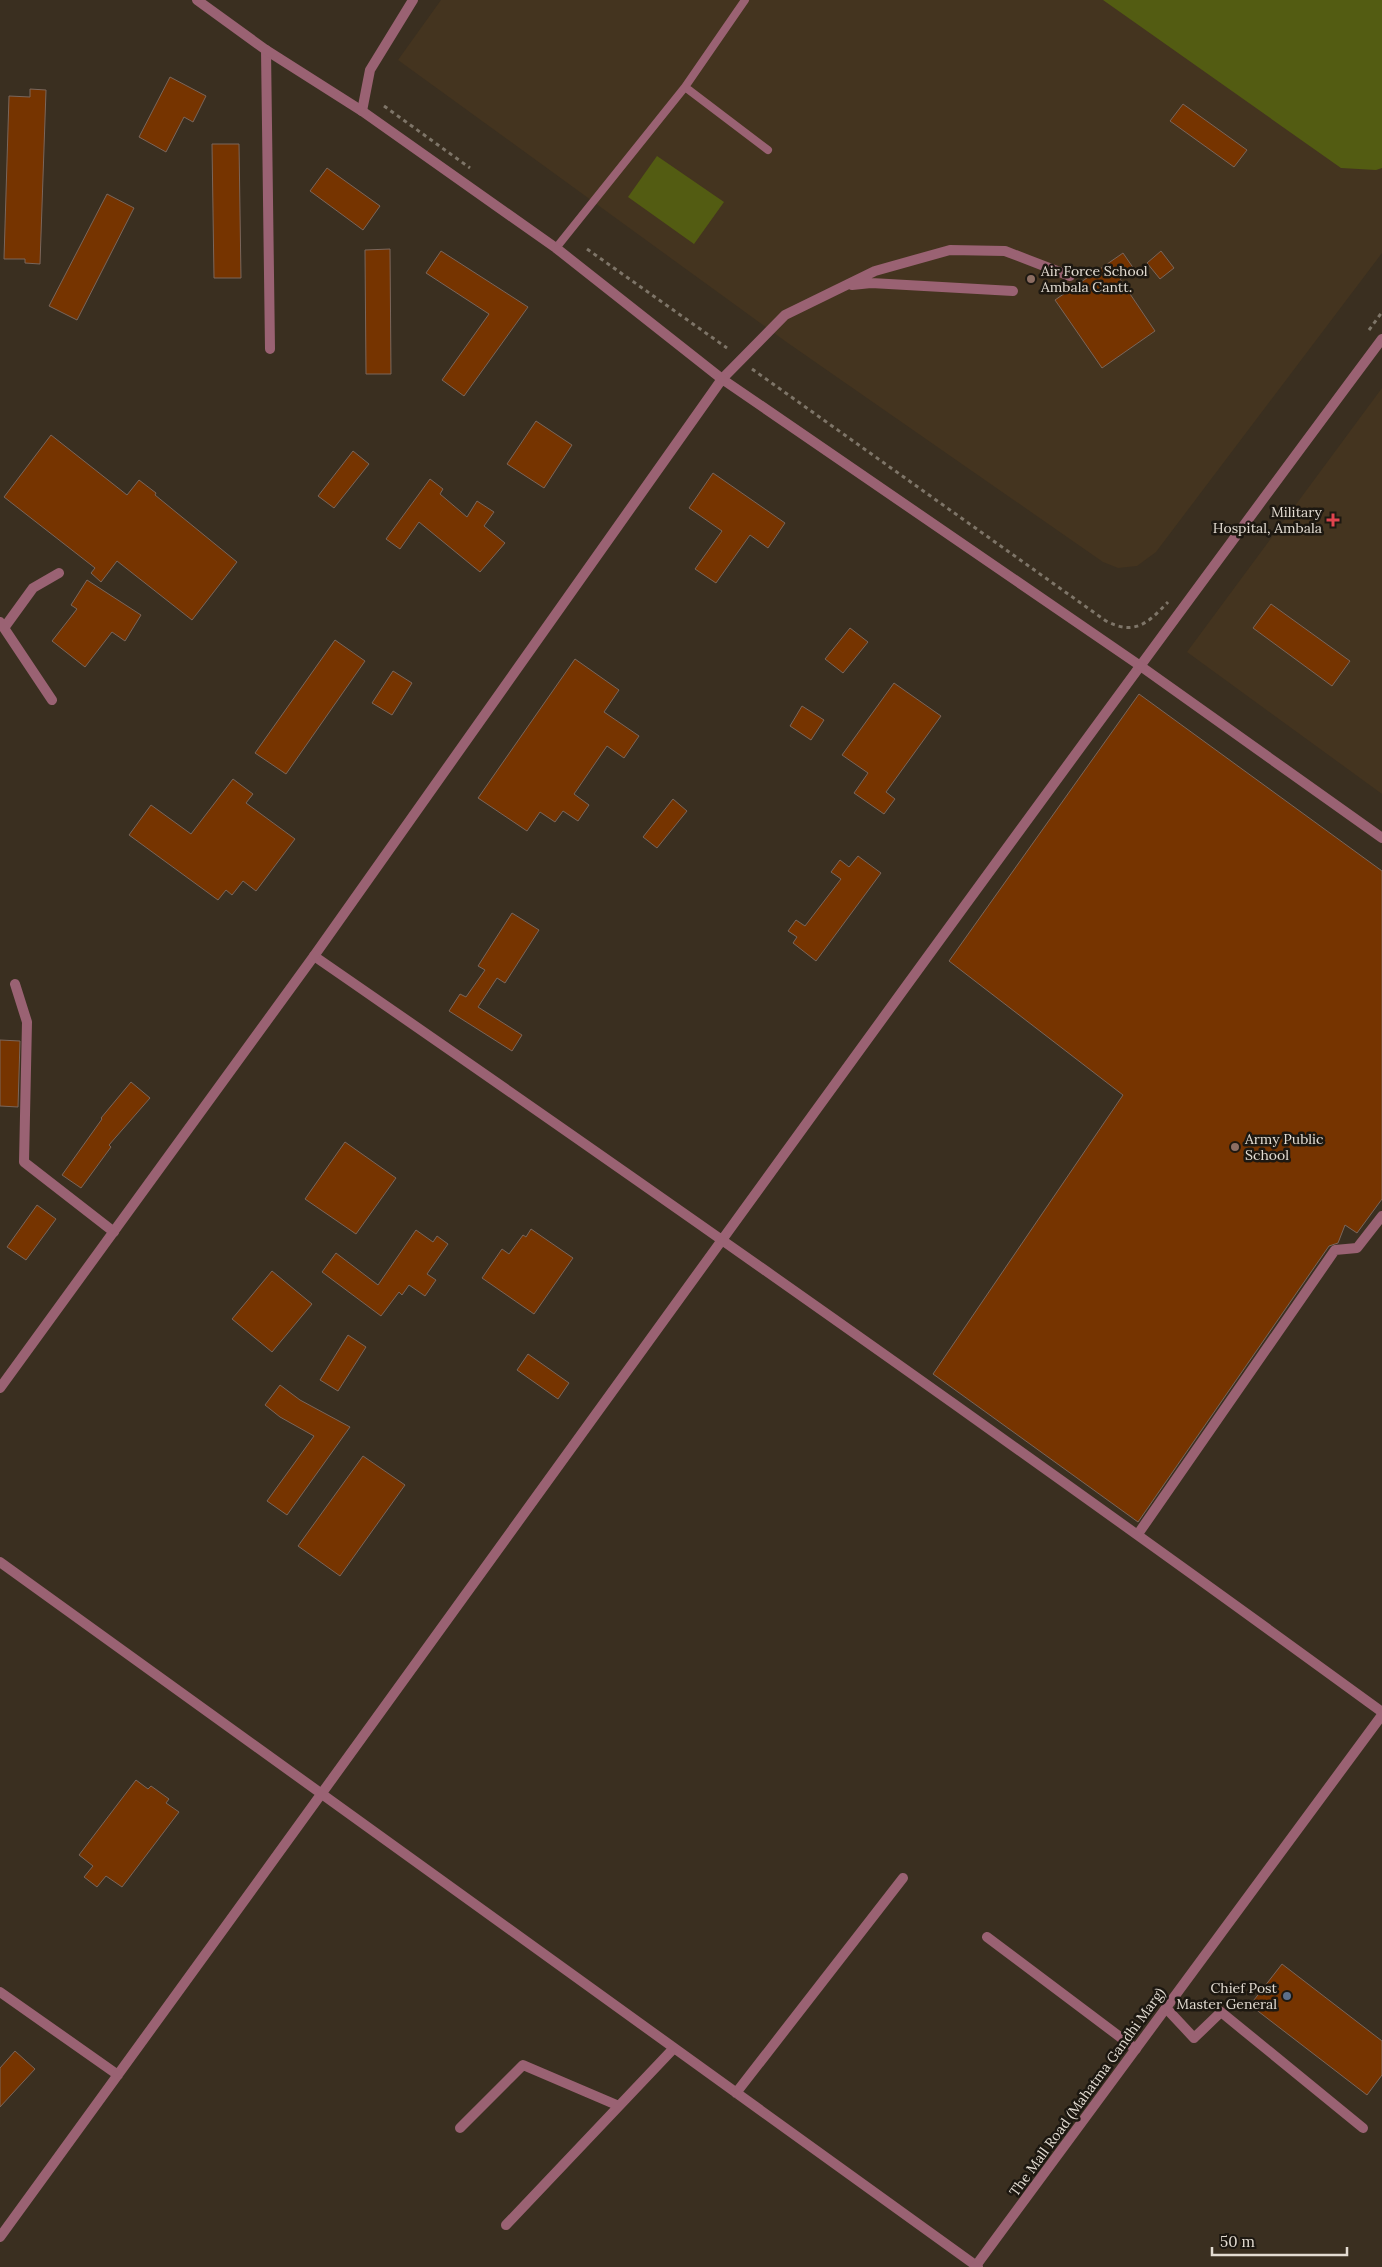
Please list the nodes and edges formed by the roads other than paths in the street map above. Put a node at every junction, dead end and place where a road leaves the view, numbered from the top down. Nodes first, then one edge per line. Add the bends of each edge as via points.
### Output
1 (197, 0) edge
2 (413, 0) edge
3 (745, 0) edge
4 (266, 50) junction
5 (685, 87) junction
6 (362, 111) junction
7 (768, 150) dead end
8 (556, 248) junction
9 (1070, 276) dead end
10 (846, 285) junction
11 (1013, 291) dead end
12 (1382, 339) edge
13 (270, 349) dead end
14 (722, 379) junction
15 (59, 573) dead end
16 (2, 625) edge
17 (1139, 665) junction
18 (52, 700) dead end
19 (1382, 838) edge
20 (314, 956) junction
21 (15, 984) dead end
22 (1382, 1216) edge
23 (114, 1232) junction
24 (723, 1241) junction
25 (0, 1388) edge
26 (1138, 1534) junction
27 (0, 1562) edge
28 (1382, 1714) edge
29 (322, 1795) junction
30 (904, 1878) dead end
31 (987, 1937) dead end
32 (0, 1992) edge
33 (1166, 2008) junction
34 (674, 2048) junction
35 (1136, 2049) junction
36 (118, 2075) junction
37 (736, 2093) junction
38 (619, 2106) junction
39 (460, 2128) dead end
40 (1363, 2128) dead end
41 (506, 2225) dead end
42 (0, 2236) edge
43 (976, 2267) edge

1 - 4 street
2 - 6 street via 370,70
3 - 5 lane
4 - 6 street
4 - 13 street
5 - 7 lane
5 - 8 lane
6 - 8 street
8 - 14 street
9 - 10 street via 1005,251 950,250 875,271
10 - 11 street via 871,283
10 - 14 street via 785,315
12 - 17 street
14 - 17 street
14 - 20 street
15 - 16 street via 33,588
16 - 18 street
17 - 19 street
17 - 24 street
20 - 23 street
20 - 24 street
21 - 23 street via 27,1022 24,1162
22 - 26 street via 1357,1248 1335,1250
23 - 25 street
24 - 26 street
24 - 29 street
26 - 28 street
27 - 29 street
28 - 33 street, The Mall Road (Mahatma Gandhi Marg)
29 - 34 street
29 - 36 street
30 - 37 street
31 - 35 street
32 - 36 street
33 - 35 street, The Mall Road (Mahatma Gandhi Marg)
33 - 40 street via 1194,2038 1221,2012
34 - 37 street
34 - 38 street
35 - 43 street, The Mall Road (Mahatma Gandhi Marg)
36 - 42 street
37 - 43 street
38 - 39 street via 523,2065
38 - 41 street

